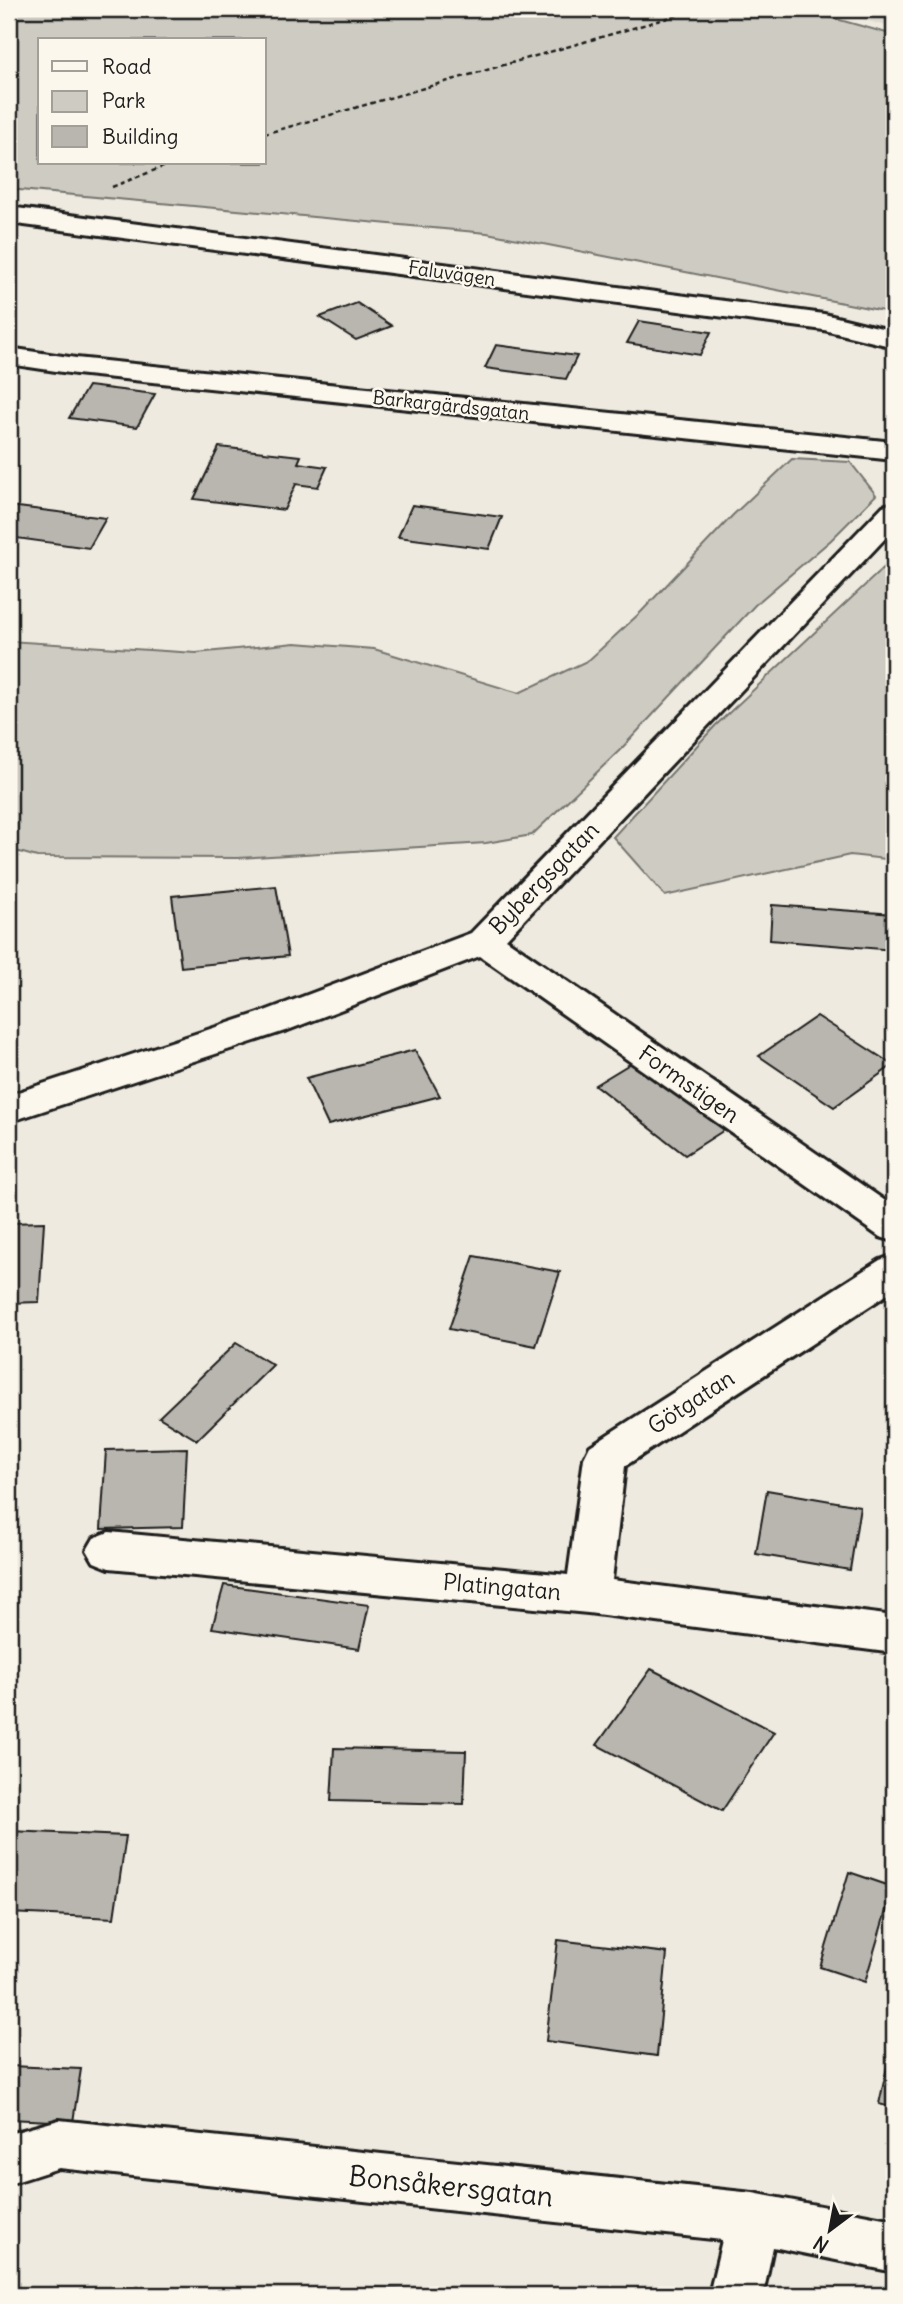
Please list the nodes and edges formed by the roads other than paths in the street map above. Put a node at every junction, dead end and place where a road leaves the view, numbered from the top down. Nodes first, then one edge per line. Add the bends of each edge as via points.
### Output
1 (22, 217) edge
2 (9, 234) edge
3 (894, 339) edge
4 (9, 356) edge
5 (894, 451) edge
6 (894, 512) edge
7 (484, 941) junction
8 (9, 1109) edge
9 (894, 1227) edge
10 (894, 1270) edge
11 (109, 1550) dead end
12 (588, 1595) junction
13 (894, 1635) edge
14 (9, 2159) edge
15 (753, 2218) junction
16 (894, 2246) edge
17 (736, 2295) edge

1 - 2 street
1 - 3 street, Faluvägen via 824,323
4 - 5 street, Barkargärdsgatan
6 - 7 street, Bybergsgatan
7 - 8 street, Bybergsgatan via 275,1021
7 - 9 street, Formstigen
10 - 12 street, Götgatan via 605,1458
11 - 12 street, Platingatan
12 - 13 street, Platingatan
14 - 15 street, Bonsåkersgatan via 60,2144
15 - 16 street, Bonsåkersgatan
15 - 17 street

